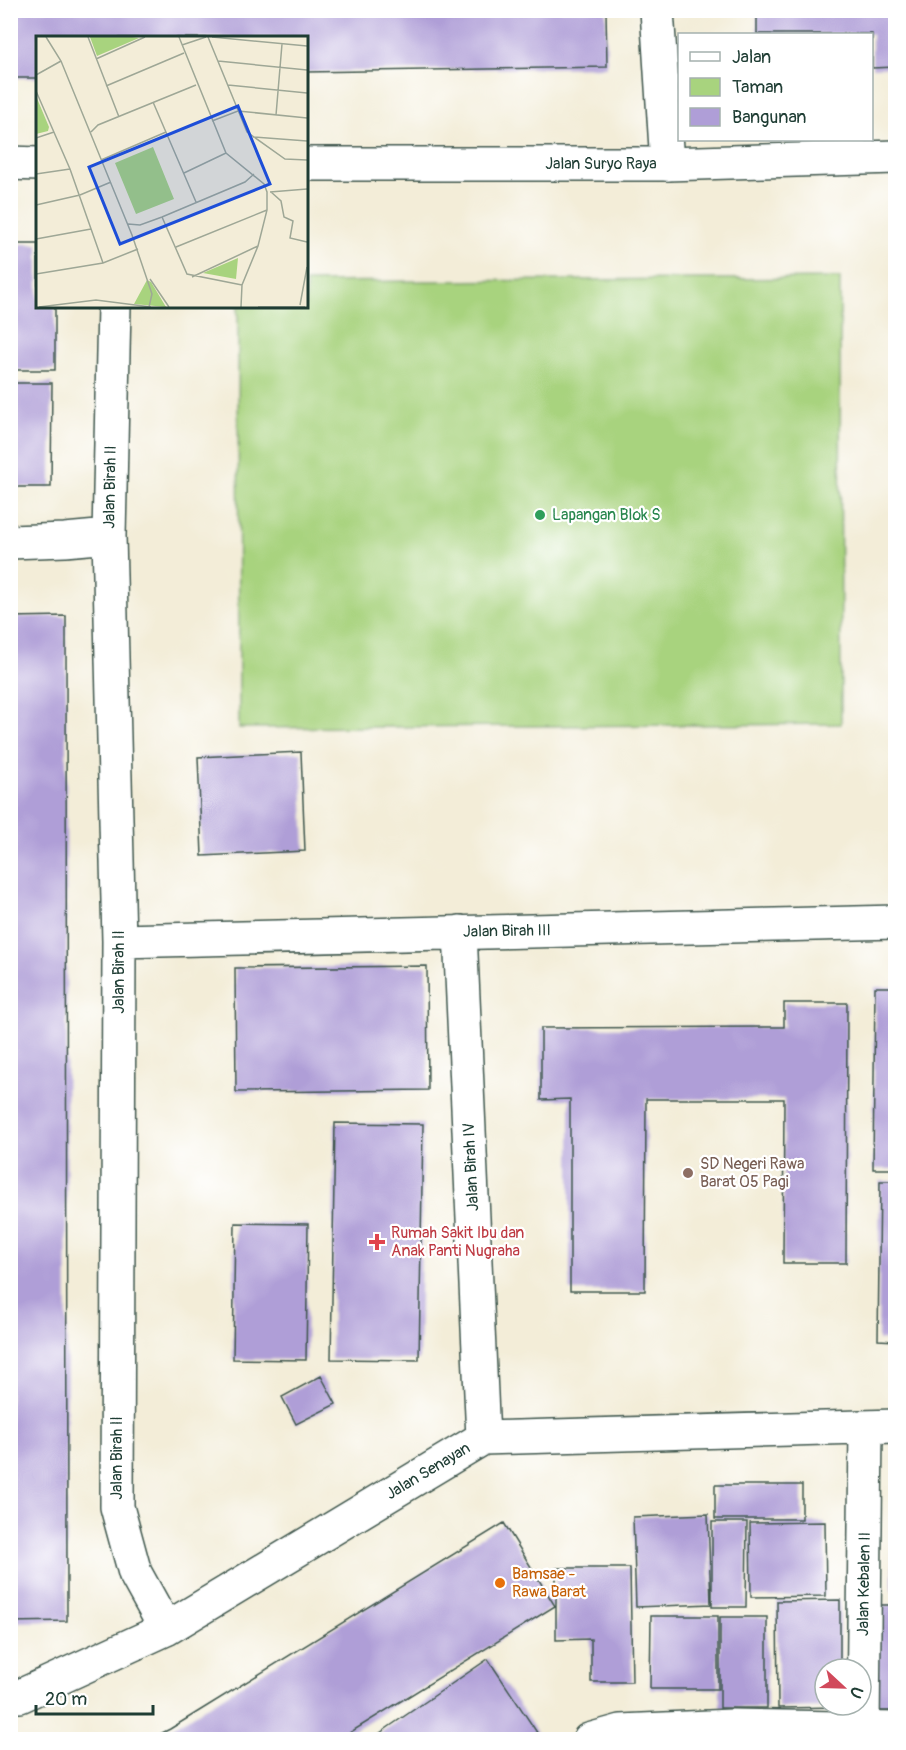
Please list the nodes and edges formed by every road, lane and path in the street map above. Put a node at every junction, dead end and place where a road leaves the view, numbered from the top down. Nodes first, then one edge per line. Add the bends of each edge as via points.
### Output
1 (657, 10) edge
2 (896, 158) edge
3 (10, 163) edge
4 (36, 164) edge
5 (308, 164) edge
6 (667, 164) junction
7 (114, 308) edge
8 (110, 536) junction
9 (10, 542) edge
10 (896, 922) edge
11 (460, 932) junction
12 (119, 940) junction
13 (881, 1426) edge
14 (483, 1438) junction
15 (166, 1629) junction
16 (10, 1695) edge
17 (896, 1729) edge
18 (860, 1734) edge
19 (590, 1740) edge

1 - 6 street
2 - 6 street, Jalan Suryo Raya
3 - 4 street
5 - 6 street, Jalan Suryo Raya
7 - 8 street, Jalan Birah II
8 - 9 street
8 - 12 street, Jalan Birah II
10 - 11 street, Jalan Birah III
11 - 12 street, Jalan Birah III
11 - 14 street, Jalan Birah IV
12 - 15 street, Jalan Birah II via 117,1507 135,1573
13 - 14 street, Jalan Senayan
13 - 18 street, Jalan Kebalen II
14 - 15 street, Jalan Senayan
15 - 16 street, Jalan Senayan via 20,1696
17 - 18 street
18 - 19 street via 709,1727 621,1731

